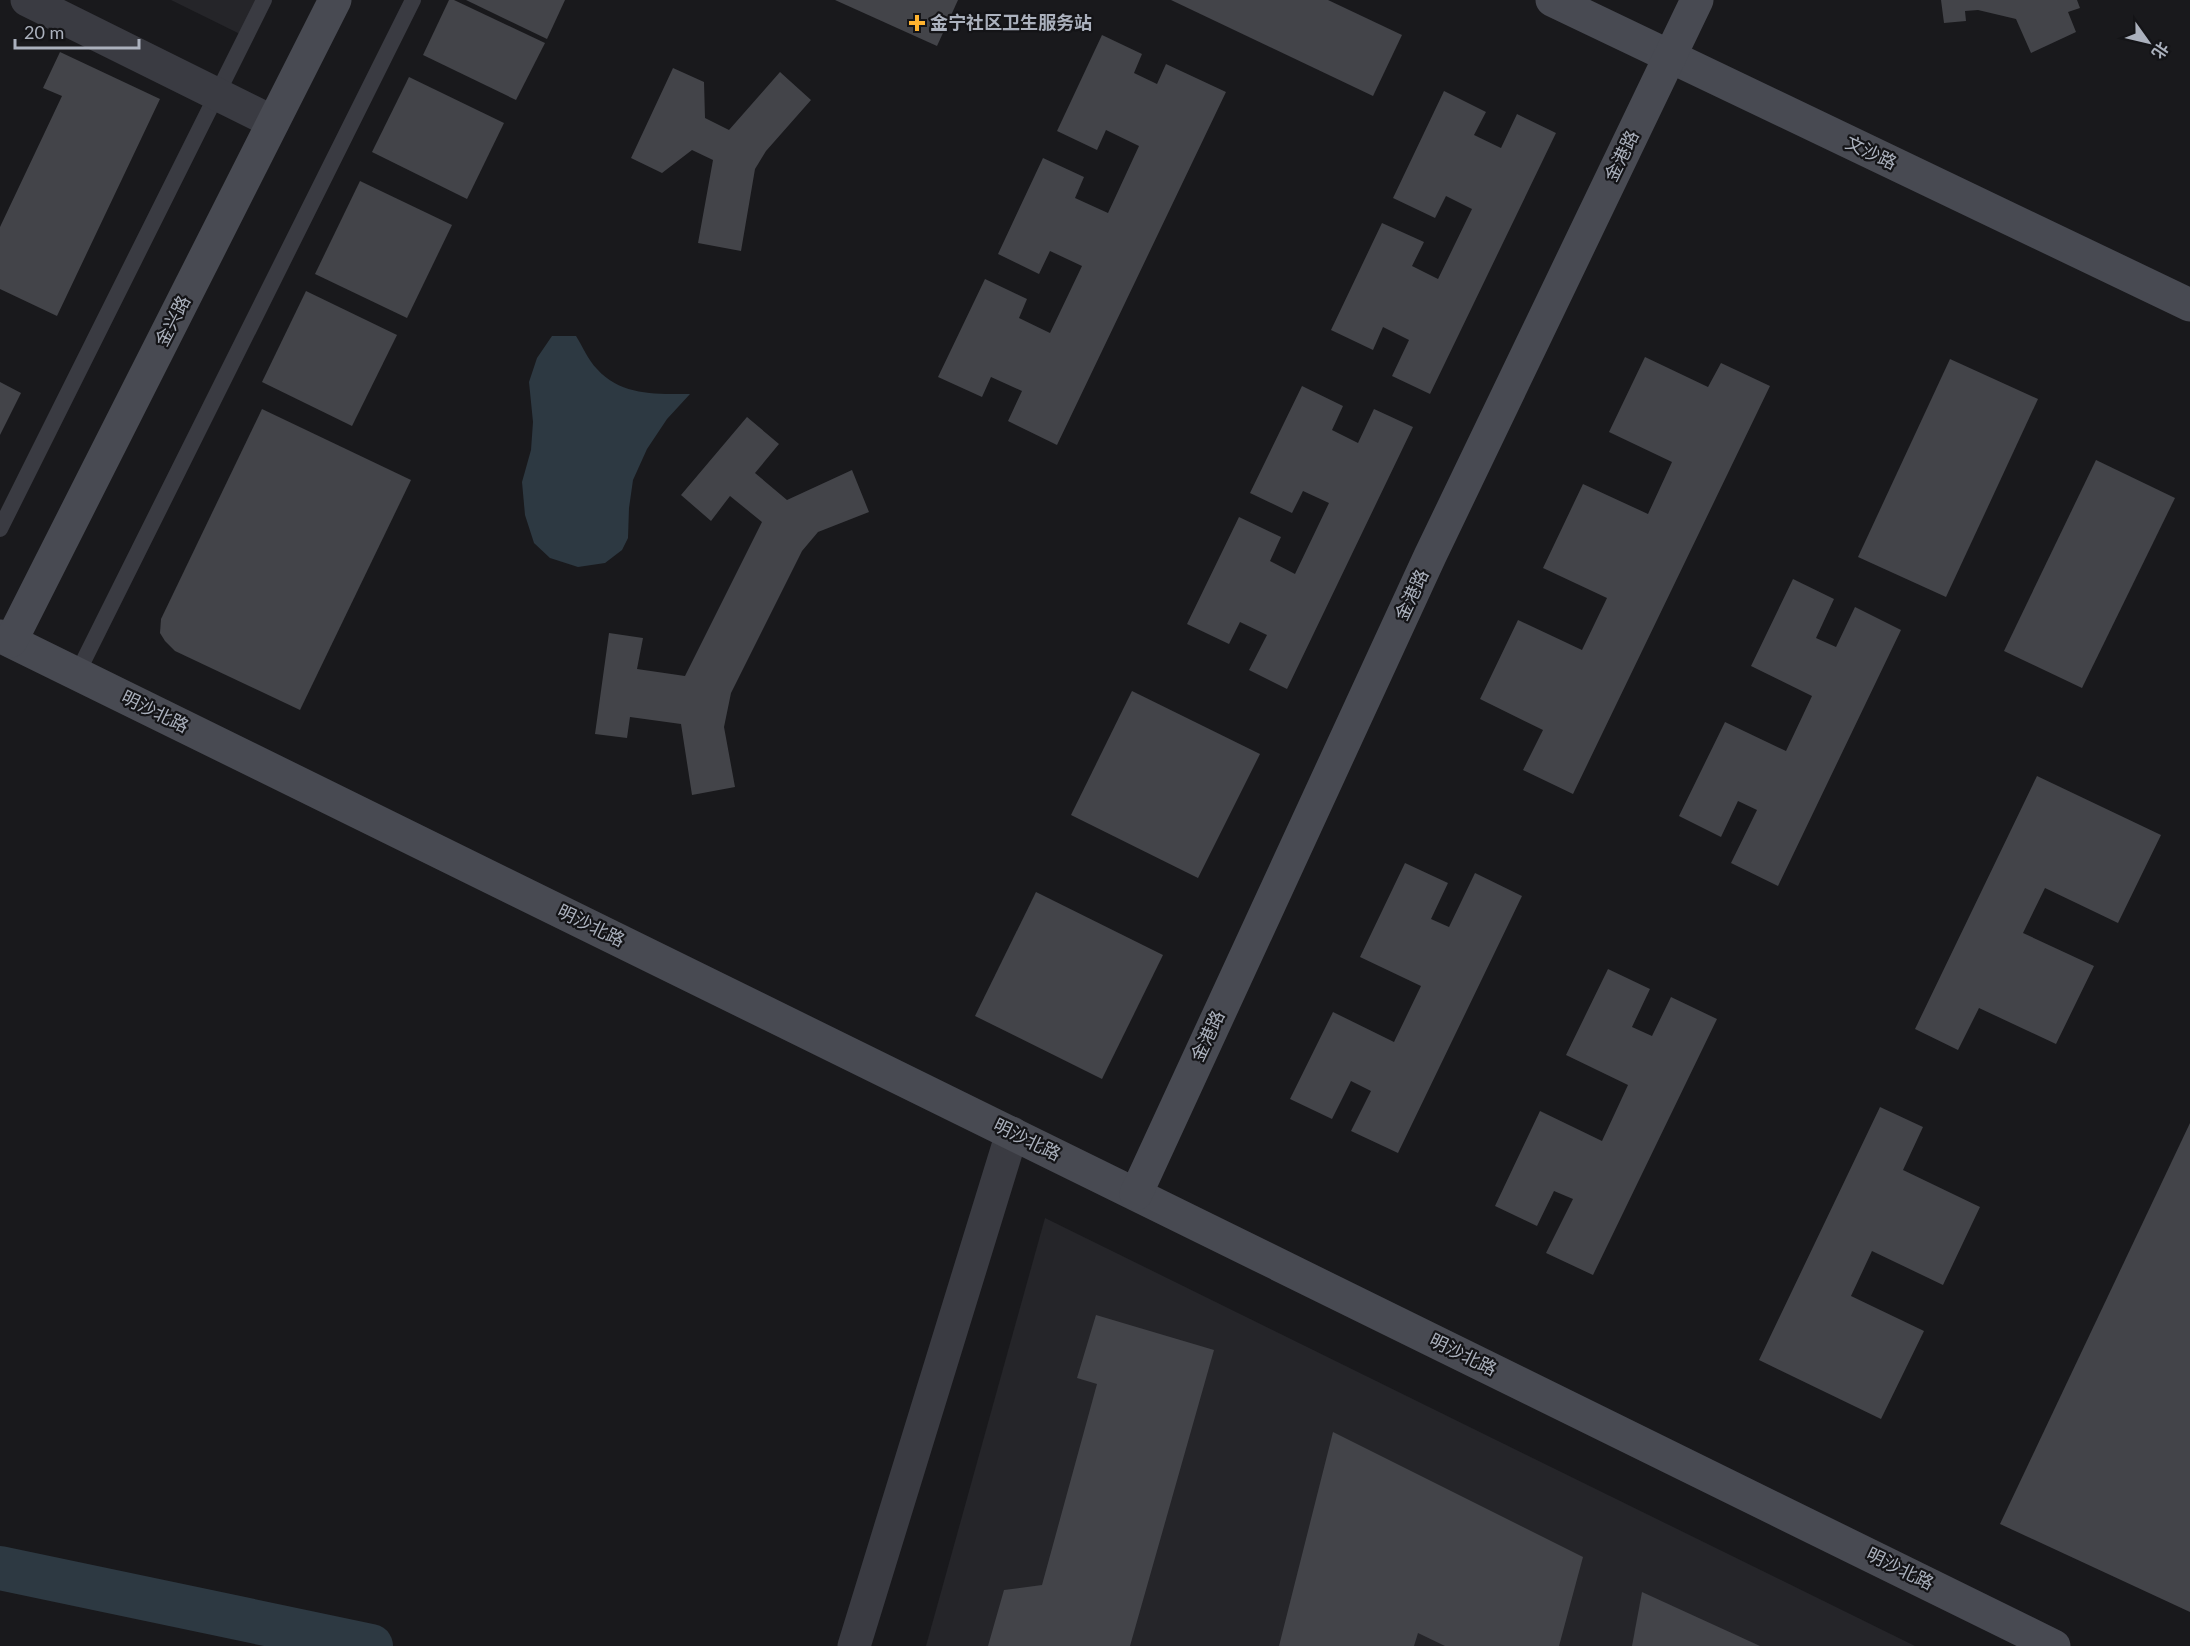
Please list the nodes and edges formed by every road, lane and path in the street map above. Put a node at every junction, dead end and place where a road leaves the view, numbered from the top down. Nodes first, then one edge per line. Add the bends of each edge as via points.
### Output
1 (27, 0) edge
2 (264, 0) edge
3 (335, 0) edge
4 (413, 0) edge
5 (1551, 0) edge
6 (1697, 0) edge
7 (1670, 56) junction
8 (217, 95) junction
9 (273, 122) junction
10 (2190, 305) edge
11 (0, 529) edge
12 (5, 639) edge
13 (77, 674) junction
14 (1012, 1133) junction
15 (1136, 1194) junction
16 (854, 1646) edge
17 (2054, 1646) edge

1 - 8 street
2 - 8 lane
3 - 9 street, 金兴路
4 - 13 lane
5 - 7 street, 文沙路
6 - 7 street, 金港路
7 - 10 street, 文沙路
7 - 15 street, 金港路 via 1430,556
8 - 9 street
8 - 11 lane
9 - 12 street, 金兴路
12 - 13 street, 明沙北路
13 - 14 street, 明沙北路
14 - 15 street, 明沙北路
14 - 16 street
15 - 17 street, 明沙北路

